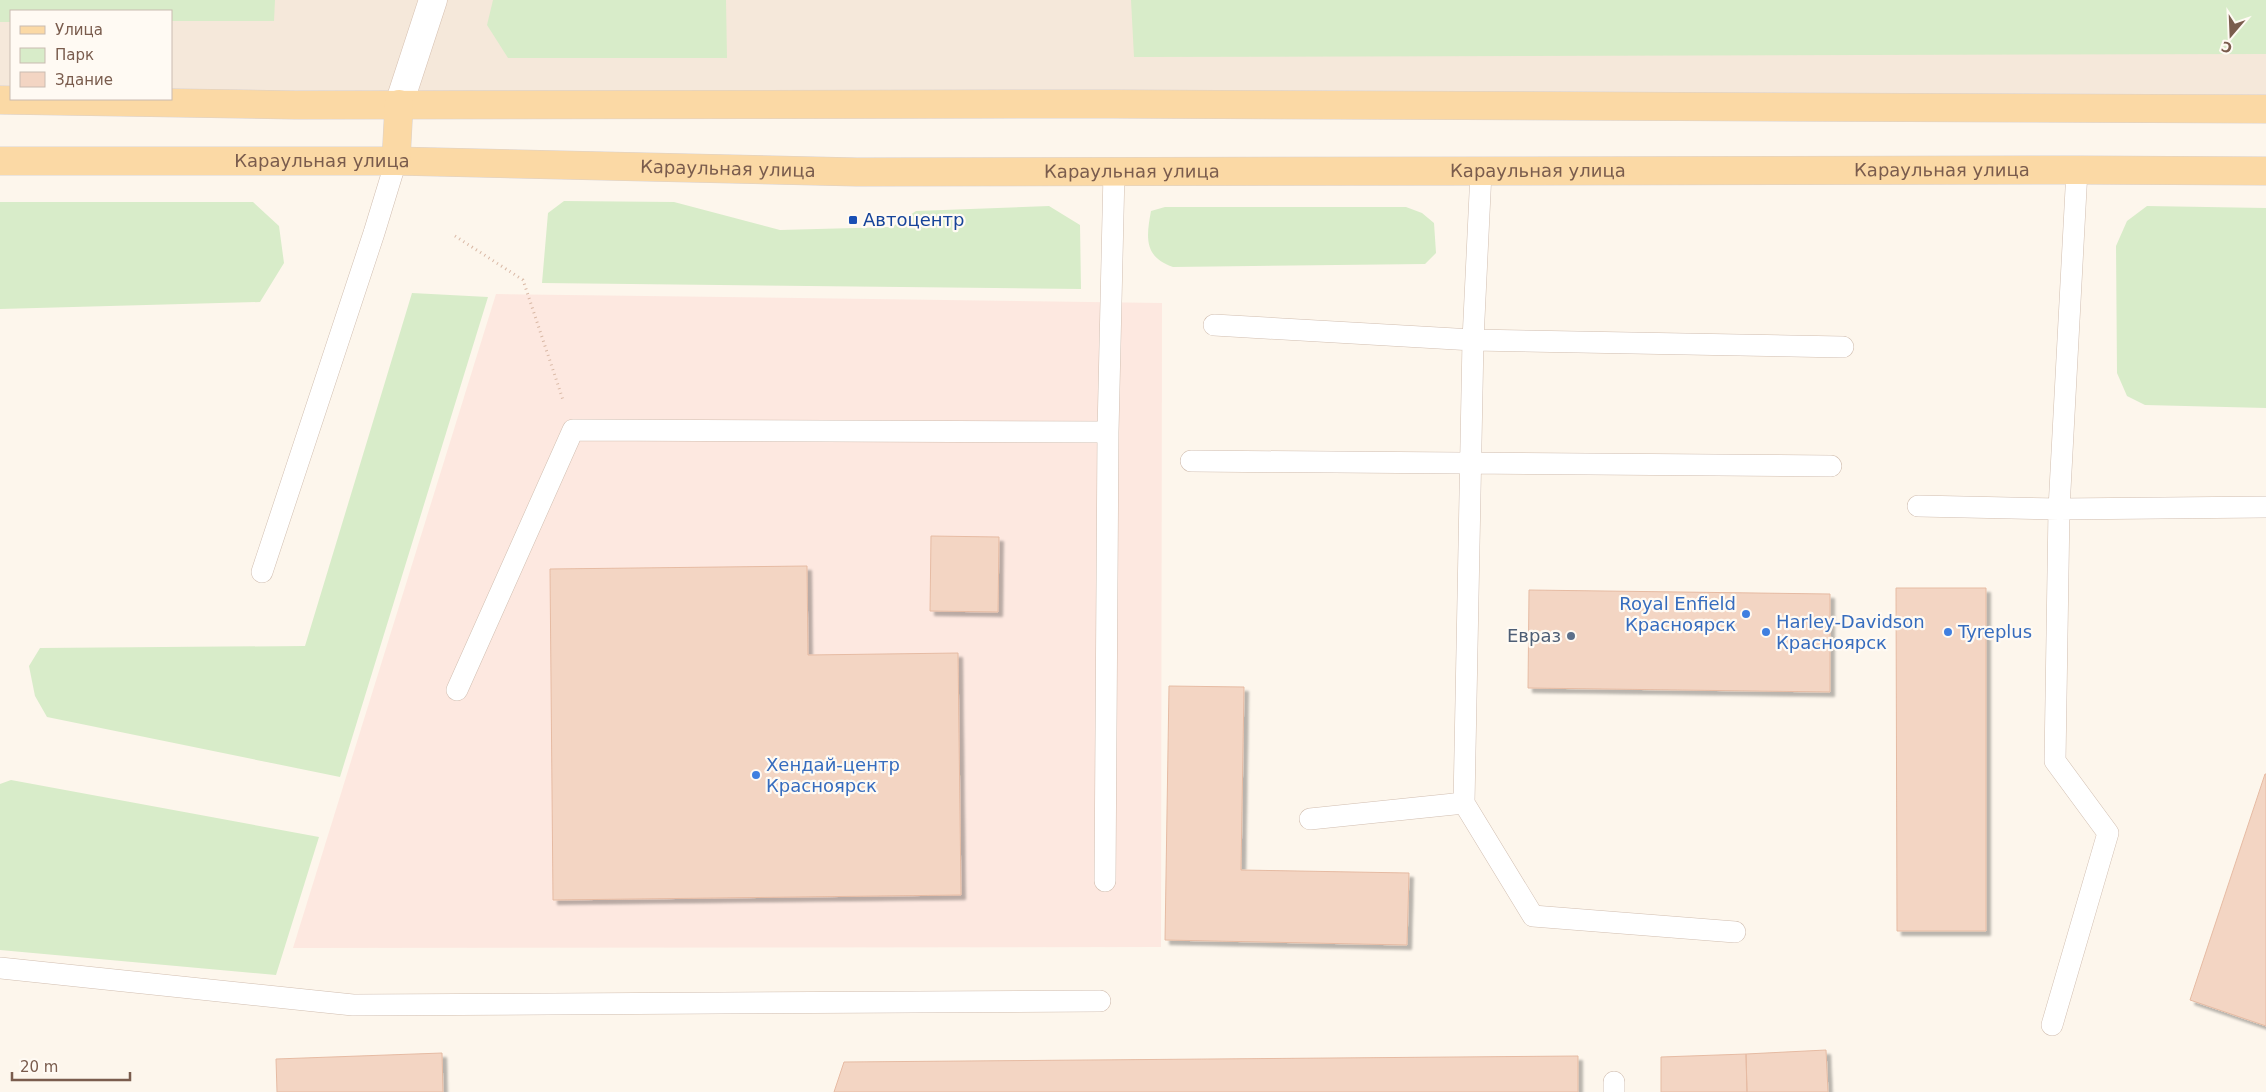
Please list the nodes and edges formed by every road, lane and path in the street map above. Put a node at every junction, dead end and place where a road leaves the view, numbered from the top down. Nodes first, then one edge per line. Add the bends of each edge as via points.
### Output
1 (433, 0) edge
2 (0, 100) edge
3 (399, 104) junction
4 (2266, 109) edge
5 (0, 161) edge
6 (396, 161) junction
7 (2077, 170) junction
8 (2266, 171) edge
9 (1114, 172) junction
10 (1481, 172) junction
11 (456, 236) dead end
12 (1214, 325) dead end
13 (1473, 340) junction
14 (1843, 347) dead end
15 (573, 430) junction
16 (1108, 432) junction
17 (1191, 461) dead end
18 (1470, 462) junction
19 (1831, 466) dead end
20 (1918, 506) dead end
21 (2266, 507) edge
22 (2060, 509) junction
23 (262, 572) dead end
24 (457, 690) dead end
25 (1464, 803) junction
26 (1310, 819) dead end
27 (1105, 881) dead end
28 (1735, 932) dead end
29 (0, 968) edge
30 (1100, 1001) dead end
31 (2052, 1025) dead end

1 - 3 main road
2 - 3 main road
3 - 4 main road
3 - 6 main road
5 - 6 main road, Караульная улица
6 - 9 main road, Караульная улица via 857,172
6 - 23 lane
7 - 8 main road, Караульная улица
7 - 10 main road, Караульная улица
7 - 22 lane
9 - 10 main road, Караульная улица
9 - 16 lane
10 - 13 lane
11 - 15 path via 522,280
12 - 13 lane
13 - 14 lane
13 - 18 lane
15 - 16 lane
15 - 24 lane
16 - 27 lane
17 - 18 lane
18 - 19 lane
18 - 25 lane
20 - 22 lane
21 - 22 lane
22 - 31 lane via 2055,761 2108,833
25 - 26 lane
25 - 28 lane via 1534,916
29 - 30 lane via 354,1005

